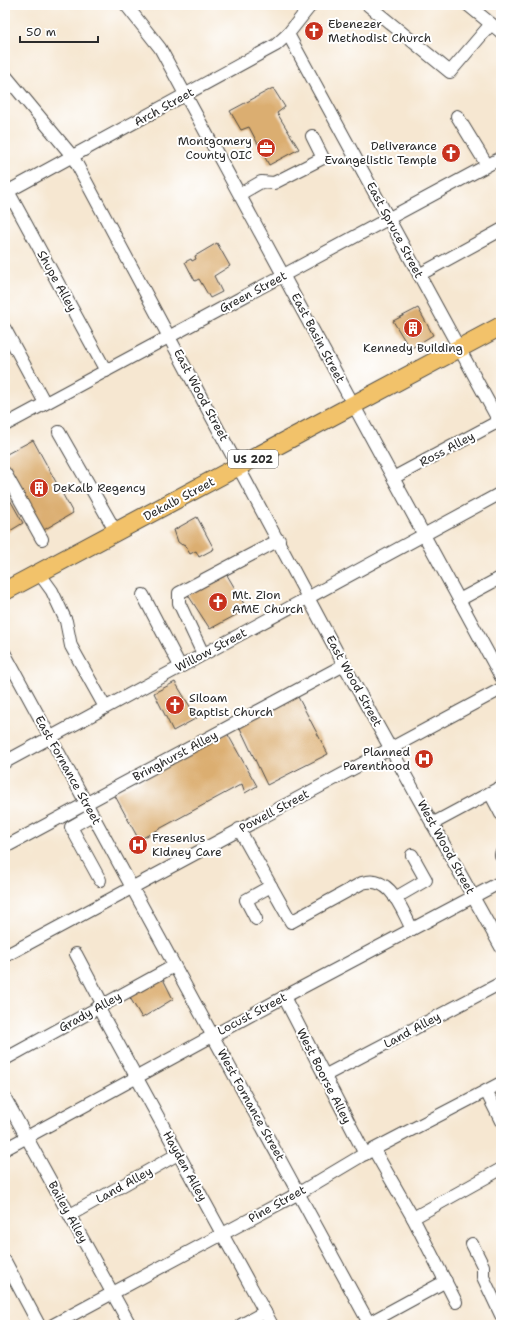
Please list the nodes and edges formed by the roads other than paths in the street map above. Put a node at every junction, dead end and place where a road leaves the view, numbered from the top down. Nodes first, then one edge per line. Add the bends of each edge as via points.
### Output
1 (126, 5) edge
2 (311, 5) edge
3 (368, 5) edge
4 (468, 5) edge
5 (491, 24) junction
6 (501, 32) edge
7 (288, 34) junction
8 (5, 75) edge
9 (186, 95) junction
10 (458, 116) dead end
11 (312, 136) dead end
12 (73, 157) junction
13 (501, 158) edge
14 (487, 165) junction
15 (6, 192) edge
16 (240, 194) junction
17 (388, 218) junction
18 (501, 230) edge
19 (284, 275) junction
20 (419, 275) junction
21 (501, 326) edge
22 (5, 329) edge
23 (169, 337) junction
24 (460, 348) junction
25 (106, 371) junction
26 (45, 403) junction
27 (354, 405) junction
28 (500, 422) edge
29 (5, 425) edge
30 (59, 432) dead end
31 (239, 467) junction
32 (5, 473) edge
33 (393, 478) junction
34 (501, 493) edge
35 (116, 532) junction
36 (424, 535) junction
37 (42, 539) dead end
38 (279, 540) junction
39 (39, 573) junction
40 (501, 579) edge
41 (5, 591) edge
42 (143, 595) dead end
43 (309, 597) junction
44 (459, 600) junction
45 (5, 654) edge
46 (204, 654) junction
47 (344, 665) junction
48 (180, 666) junction
49 (501, 678) edge
50 (501, 690) edge
51 (105, 707) junction
52 (50, 737) junction
53 (391, 748) junction
54 (5, 762) edge
55 (501, 786) edge
56 (490, 793) junction
57 (86, 804) junction
58 (92, 814) junction
59 (501, 814) edge
60 (432, 824) junction
61 (239, 829) junction
62 (5, 847) edge
63 (412, 855) dead end
64 (100, 880) dead end
65 (501, 882) edge
66 (132, 886) junction
67 (271, 886) junction
68 (474, 897) junction
69 (396, 898) junction
70 (256, 919) dead end
71 (412, 929) junction
72 (501, 947) edge
73 (76, 954) dead end
74 (5, 956) edge
75 (174, 966) junction
76 (501, 983) edge
77 (284, 997) junction
78 (100, 1006) junction
79 (213, 1035) junction
80 (5, 1059) edge
81 (324, 1076) junction
82 (136, 1078) junction
83 (501, 1083) edge
84 (486, 1091) junction
85 (5, 1098) edge
86 (501, 1121) edge
87 (26, 1136) junction
88 (5, 1149) edge
89 (370, 1152) junction
90 (178, 1154) junction
91 (501, 1169) edge
92 (299, 1193) junction
93 (70, 1215) junction
94 (413, 1218) junction
95 (223, 1234) junction
96 (472, 1244) dead end
97 (5, 1261) edge
98 (446, 1281) junction
99 (112, 1293) junction
100 (456, 1302) dead end
101 (265, 1312) junction
102 (501, 1315) edge
103 (369, 1324) edge
104 (39, 1325) edge
105 (53, 1325) edge
106 (130, 1325) edge
107 (241, 1325) edge
108 (272, 1325) edge

1 - 9 street, East Basin Street via 160,48
2 - 7 street, Arch Street
3 - 5 street via 450,72
4 - 5 street
5 - 6 street
7 - 9 street, Arch Street via 276,45
7 - 17 street, East Spruce Street
8 - 12 street, East Wood Street
9 - 12 street, Arch Street
9 - 16 street, East Basin Street
10 - 14 street
11 - 16 street via 323,158 274,183 261,182
12 - 15 street, Arch Street
12 - 23 street, East Wood Street
13 - 14 street, Green Street
14 - 17 street, Green Street
15 - 25 street, Shupe Alley
16 - 19 street, East Basin Street
17 - 19 street, Green Street
17 - 20 street, East Spruce Street
18 - 20 street
19 - 23 street, Green Street
19 - 27 street, East Basin Street
20 - 24 street, East Spruce Street
21 - 24 highway, Dekalb Street / US 202
22 - 26 street
23 - 25 street, Green Street
23 - 31 street, East Wood Street
24 - 27 highway, Dekalb Street / US 202
24 - 28 street, East Spruce Street
25 - 26 street, Green Street
26 - 29 street, Green Street
27 - 31 highway, Dekalb Street / US 202
27 - 33 street, East Basin Street
28 - 33 street, Ross Alley
30 - 35 street
31 - 35 highway, Dekalb Street / US 202
31 - 38 street, East Wood Street
32 - 37 street
33 - 36 street, East Basin Street
34 - 36 street, Willow Street
35 - 39 highway, Dekalb Street / US 202
36 - 43 street, Willow Street
36 - 44 street, East Basin Street
38 - 43 street, East Wood Street
38 - 46 street via 179,593 179,603
39 - 41 highway, Dekalb Street / US 202
39 - 51 street via 52,592 66,621 72,646
40 - 44 street
42 - 48 street
43 - 46 street, Willow Street
43 - 47 street, East Wood Street
44 - 49 street, East Basin Street
45 - 52 street, East Fornance Street
46 - 48 street, Willow Street
47 - 53 street, East Wood Street
47 - 57 street, Bringhurst Alley
48 - 51 street, Willow Street
50 - 53 street, Powell Street
51 - 52 street, Willow Street
52 - 54 street, Willow Street
52 - 57 street, East Fornance Street
53 - 60 street, West Wood Street
53 - 61 street, Powell Street
55 - 56 street
56 - 59 street
56 - 60 street
57 - 58 street, East Fornance Street
57 - 62 street, Bringhurst Alley
58 - 64 street via 71,827
58 - 66 street, East Fornance Street
60 - 68 street, West Wood Street
61 - 66 street, Powell Street
61 - 67 street
63 - 69 street via 426,880
65 - 68 street, Locust Street
66 - 74 street, Powell Street
66 - 75 street, West Fornance Street
67 - 69 street via 291,922 370,880 386,885
67 - 70 street via 246,900
68 - 71 street, Locust Street
68 - 72 street, West Wood Street
69 - 71 street
71 - 77 street, Locust Street
73 - 78 street, Hayden Alley
75 - 78 street, Grady Alley
75 - 79 street, West Fornance Street
76 - 81 street, Land Alley
77 - 79 street, Locust Street
77 - 81 street, West Boorse Alley
78 - 80 street, Grady Alley
78 - 82 street, Hayden Alley
79 - 82 street, Locust Street
79 - 92 street, West Fornance Street
81 - 89 street, West Boorse Alley
82 - 87 street, Locust Street
82 - 90 street, Hayden Alley
83 - 84 street, Pine Street
84 - 86 street
84 - 89 street, Pine Street
85 - 87 street, Bailey Alley
87 - 88 street, Locust Street
87 - 93 street, Bailey Alley
89 - 92 street, Pine Street
89 - 94 street, West Boorse Alley
90 - 93 street, Land Alley
90 - 95 street, Hayden Alley
91 - 94 street
92 - 95 street, Pine Street
92 - 103 street, West Fornance Street
93 - 99 street, Bailey Alley
94 - 98 street, West Boorse Alley
95 - 99 street, Pine Street
95 - 101 street, Hayden Alley
96 - 102 street via 483,1266 483,1278
97 - 104 street
98 - 100 street, West Boorse Alley
98 - 103 street
99 - 105 street, Pine Street
99 - 106 street, Bailey Alley
101 - 107 street
101 - 108 street, Hayden Alley

